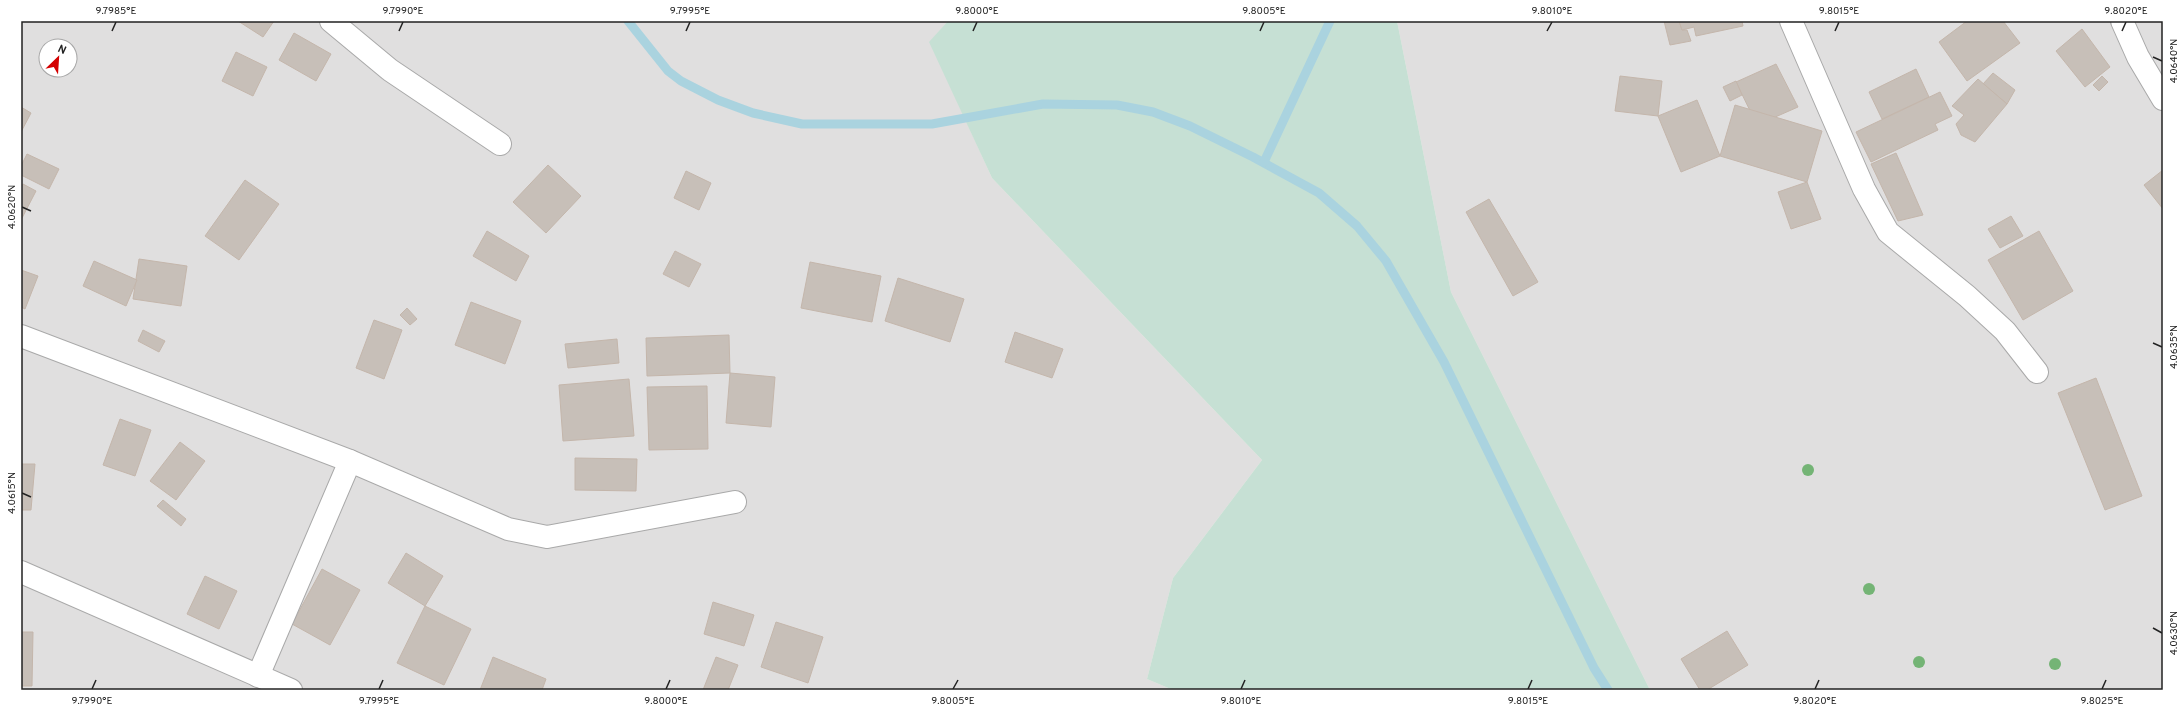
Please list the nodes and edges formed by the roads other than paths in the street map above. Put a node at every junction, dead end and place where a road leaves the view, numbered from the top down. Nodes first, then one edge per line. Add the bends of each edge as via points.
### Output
1 (331, 21) edge
2 (1791, 21) edge
3 (2122, 21) edge
4 (2163, 99) edge
5 (500, 144) dead end
6 (21, 336) edge
7 (2037, 372) dead end
8 (350, 461) junction
9 (735, 502) dead end
10 (21, 572) edge
11 (258, 676) junction
12 (291, 690) edge

1 - 5 street via 390,70
2 - 7 street via 1864,189 1888,232 1967,296 2005,331
3 - 4 street via 2138,57
6 - 8 street
8 - 9 street via 508,529 547,537
8 - 11 street
10 - 11 street
11 - 12 street

